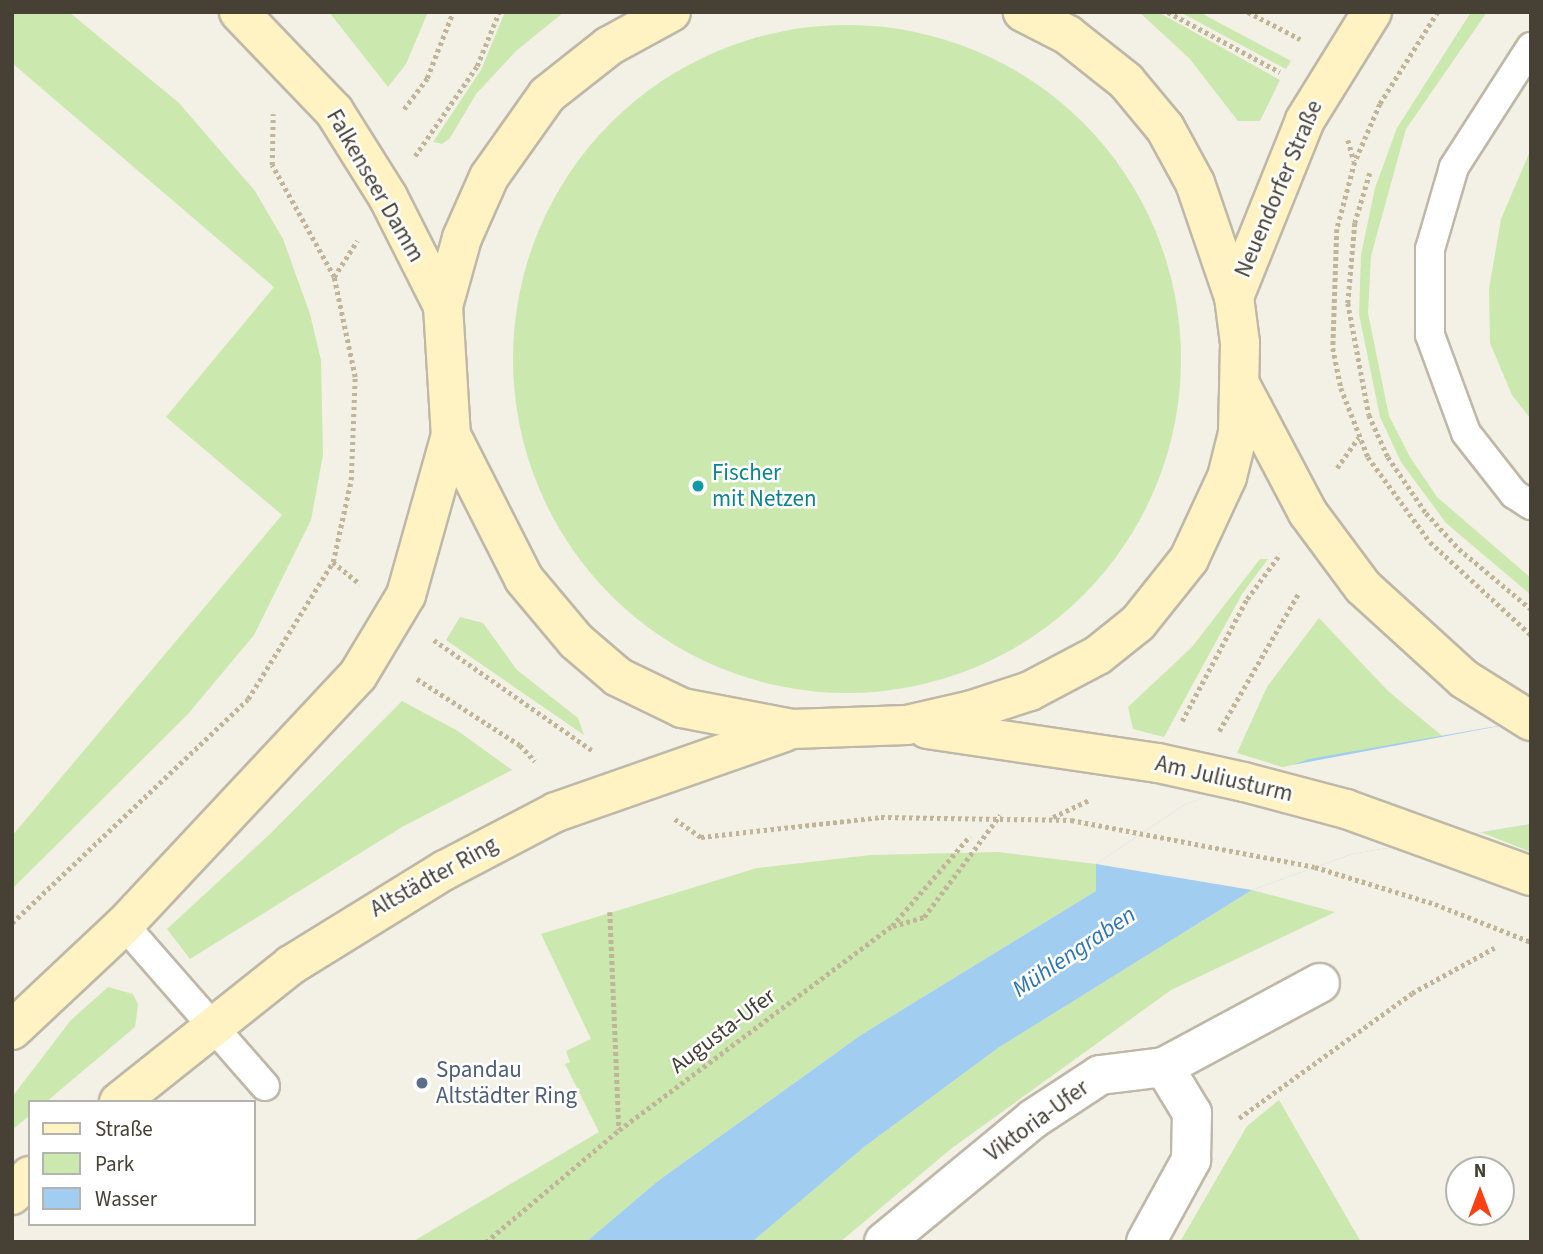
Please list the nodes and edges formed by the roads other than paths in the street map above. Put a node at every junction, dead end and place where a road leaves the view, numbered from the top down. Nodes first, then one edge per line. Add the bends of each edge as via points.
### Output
1 (239, 12) edge
2 (671, 12) edge
3 (1023, 12) edge
4 (1372, 12) edge
5 (1531, 47) edge
6 (1234, 298) junction
7 (443, 306) junction
8 (1242, 388) junction
9 (451, 435) junction
10 (1531, 505) edge
11 (1530, 721) edge
12 (907, 725) junction
13 (792, 729) junction
14 (1531, 876) edge
15 (124, 925) junction
16 (1320, 983) dead end
17 (211, 1025) junction
18 (12, 1030) edge
19 (1164, 1067) junction
20 (265, 1086) dead end
21 (121, 1100) edge
22 (28, 1179) edge
23 (12, 1195) edge
24 (884, 1242) edge
25 (1146, 1242) edge

1 - 7 main road, Falkenseer Damm via 334,111 388,197
2 - 7 main road via 609,46 547,95 489,177 462,238
3 - 6 main road via 1068,35 1126,81 1165,128 1195,183
4 - 6 main road, Neuendorfer Straße via 1310,111
5 - 10 lane via 1454,167 1430,249 1430,335 1466,433 1514,494
6 - 8 main road
7 - 9 main road
8 - 11 main road via 1308,513 1363,587 1464,679
8 - 12 main road via 1238,433 1209,526 1138,623 1098,655 1030,691
9 - 13 main road via 524,579 576,641 618,677 682,708
9 - 15 main road via 406,595 373,655 298,744
12 - 13 main road
12 - 14 main road, Am Juliusturm via 1158,763 1244,782 1438,839
13 - 17 main road, Altstädter Ring via 523,827 372,911
15 - 17 lane
15 - 18 main road
16 - 19 street, Viktoria-Ufer
17 - 20 lane
17 - 21 main road, Altstädter Ring
19 - 24 street, Viktoria-Ufer via 1100,1075 1033,1119
19 - 25 street via 1192,1113 1191,1160
22 - 23 main road

